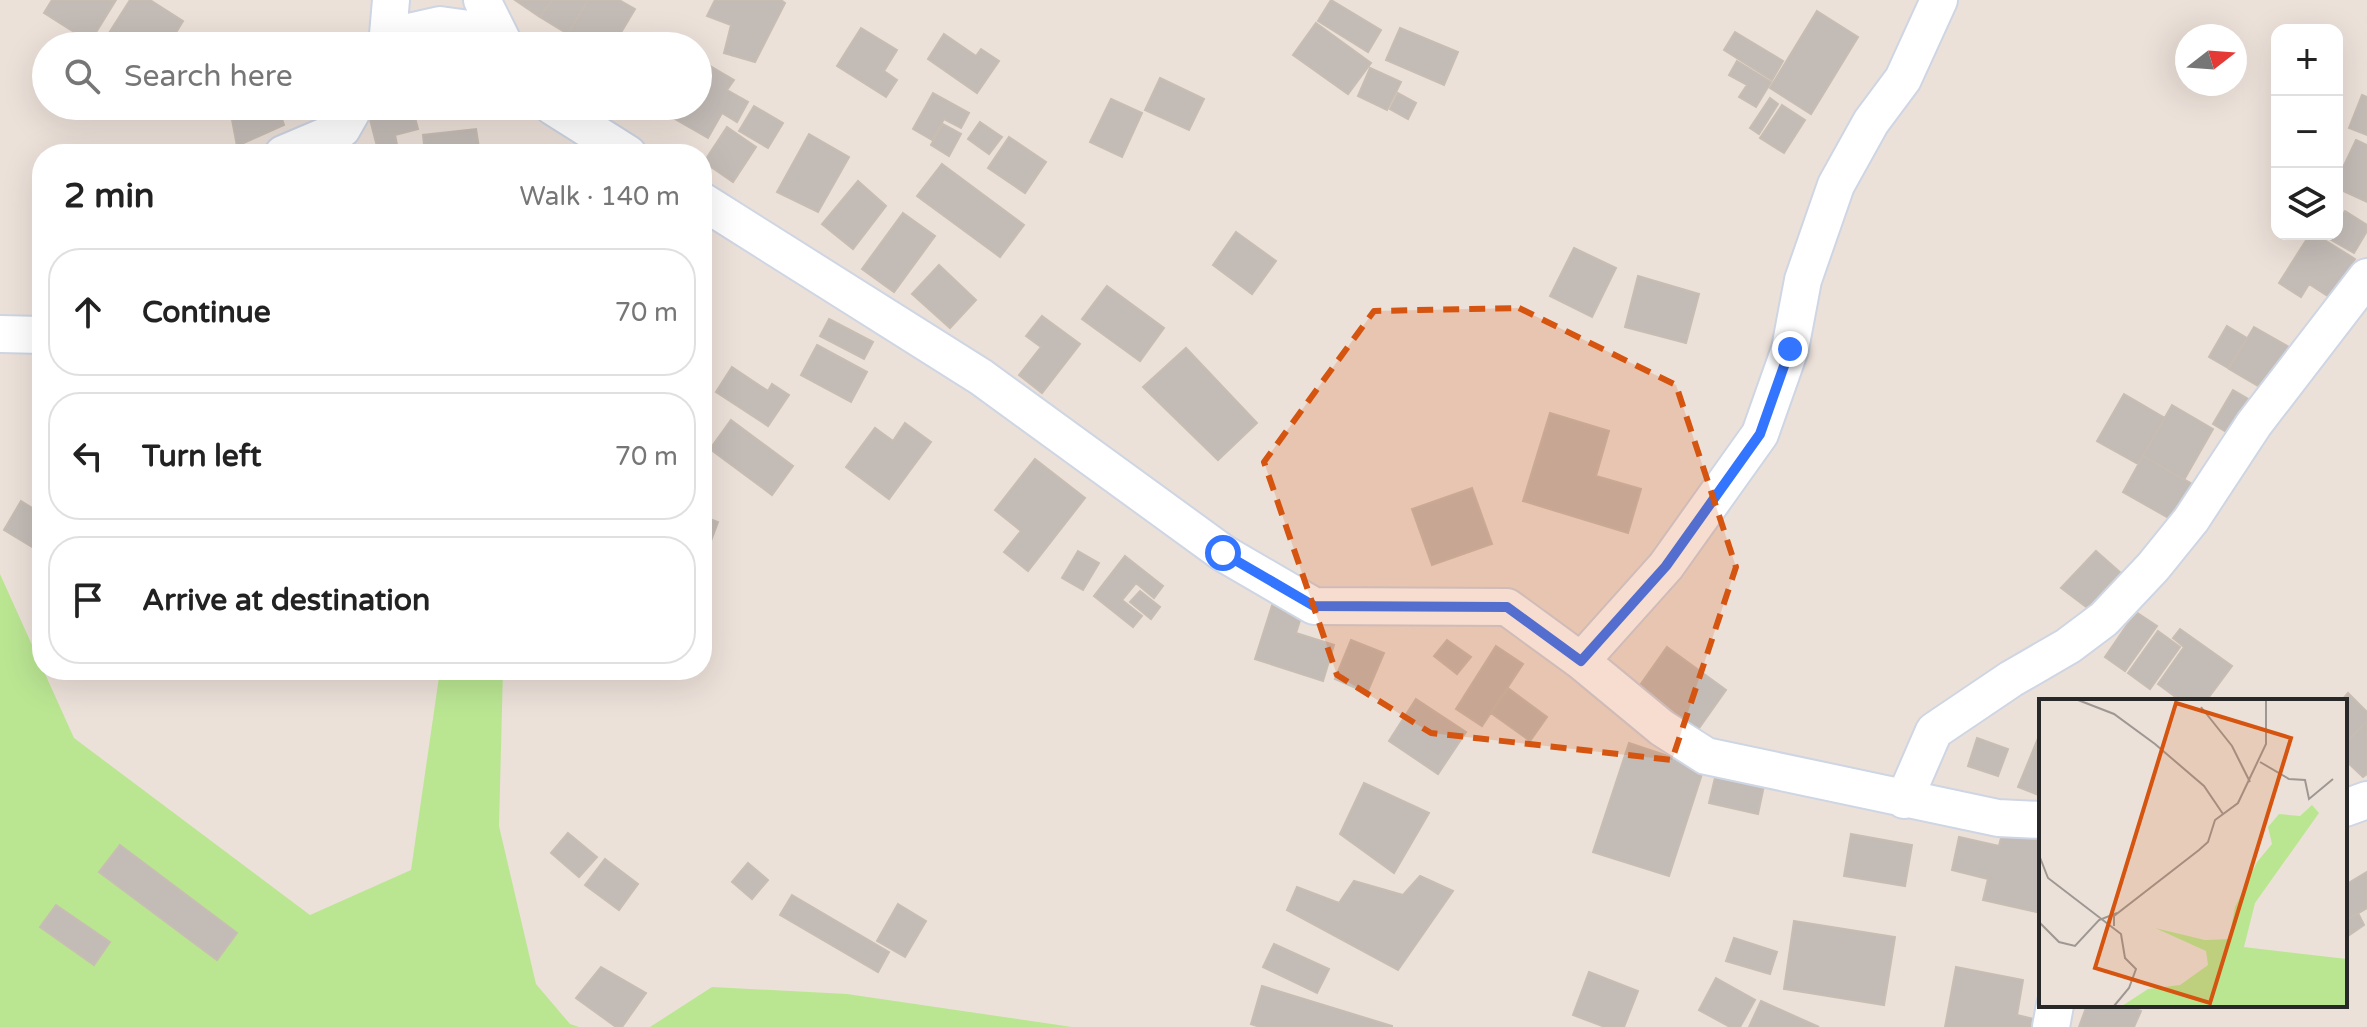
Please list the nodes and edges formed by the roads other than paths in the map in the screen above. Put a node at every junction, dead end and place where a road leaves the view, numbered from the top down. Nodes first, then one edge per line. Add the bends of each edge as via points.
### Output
1 (391, 0) edge
2 (482, 0) edge
3 (1939, 0) edge
4 (390, 32) edge
5 (409, 32) edge
6 (472, 32) edge
7 (498, 32) edge
8 (347, 120) edge
9 (574, 120) edge
10 (307, 144) edge
11 (612, 144) edge
12 (712, 207) edge
13 (2367, 277) edge
14 (0, 334) edge
15 (32, 335) edge
16 (1581, 661) junction
17 (1904, 800) junction
18 (2367, 800) edge
19 (2347, 807) edge
20 (2039, 820) edge
21 (2055, 1007) edge
22 (2051, 1027) edge

1 - 4 street
2 - 7 street
3 - 16 street via 1903,79 1871,122 1836,185 1760,434 1666,566
5 - 6 street via 440,25
8 - 10 street via 342,129
9 - 11 street
12 - 16 street via 981,377 1223,553 1314,606 1507,607
13 - 17 street via 2153,567 2104,619 2068,646 1934,731
14 - 15 street
16 - 17 street via 1662,728 1706,756
17 - 20 street via 1998,818
18 - 19 street
21 - 22 street

